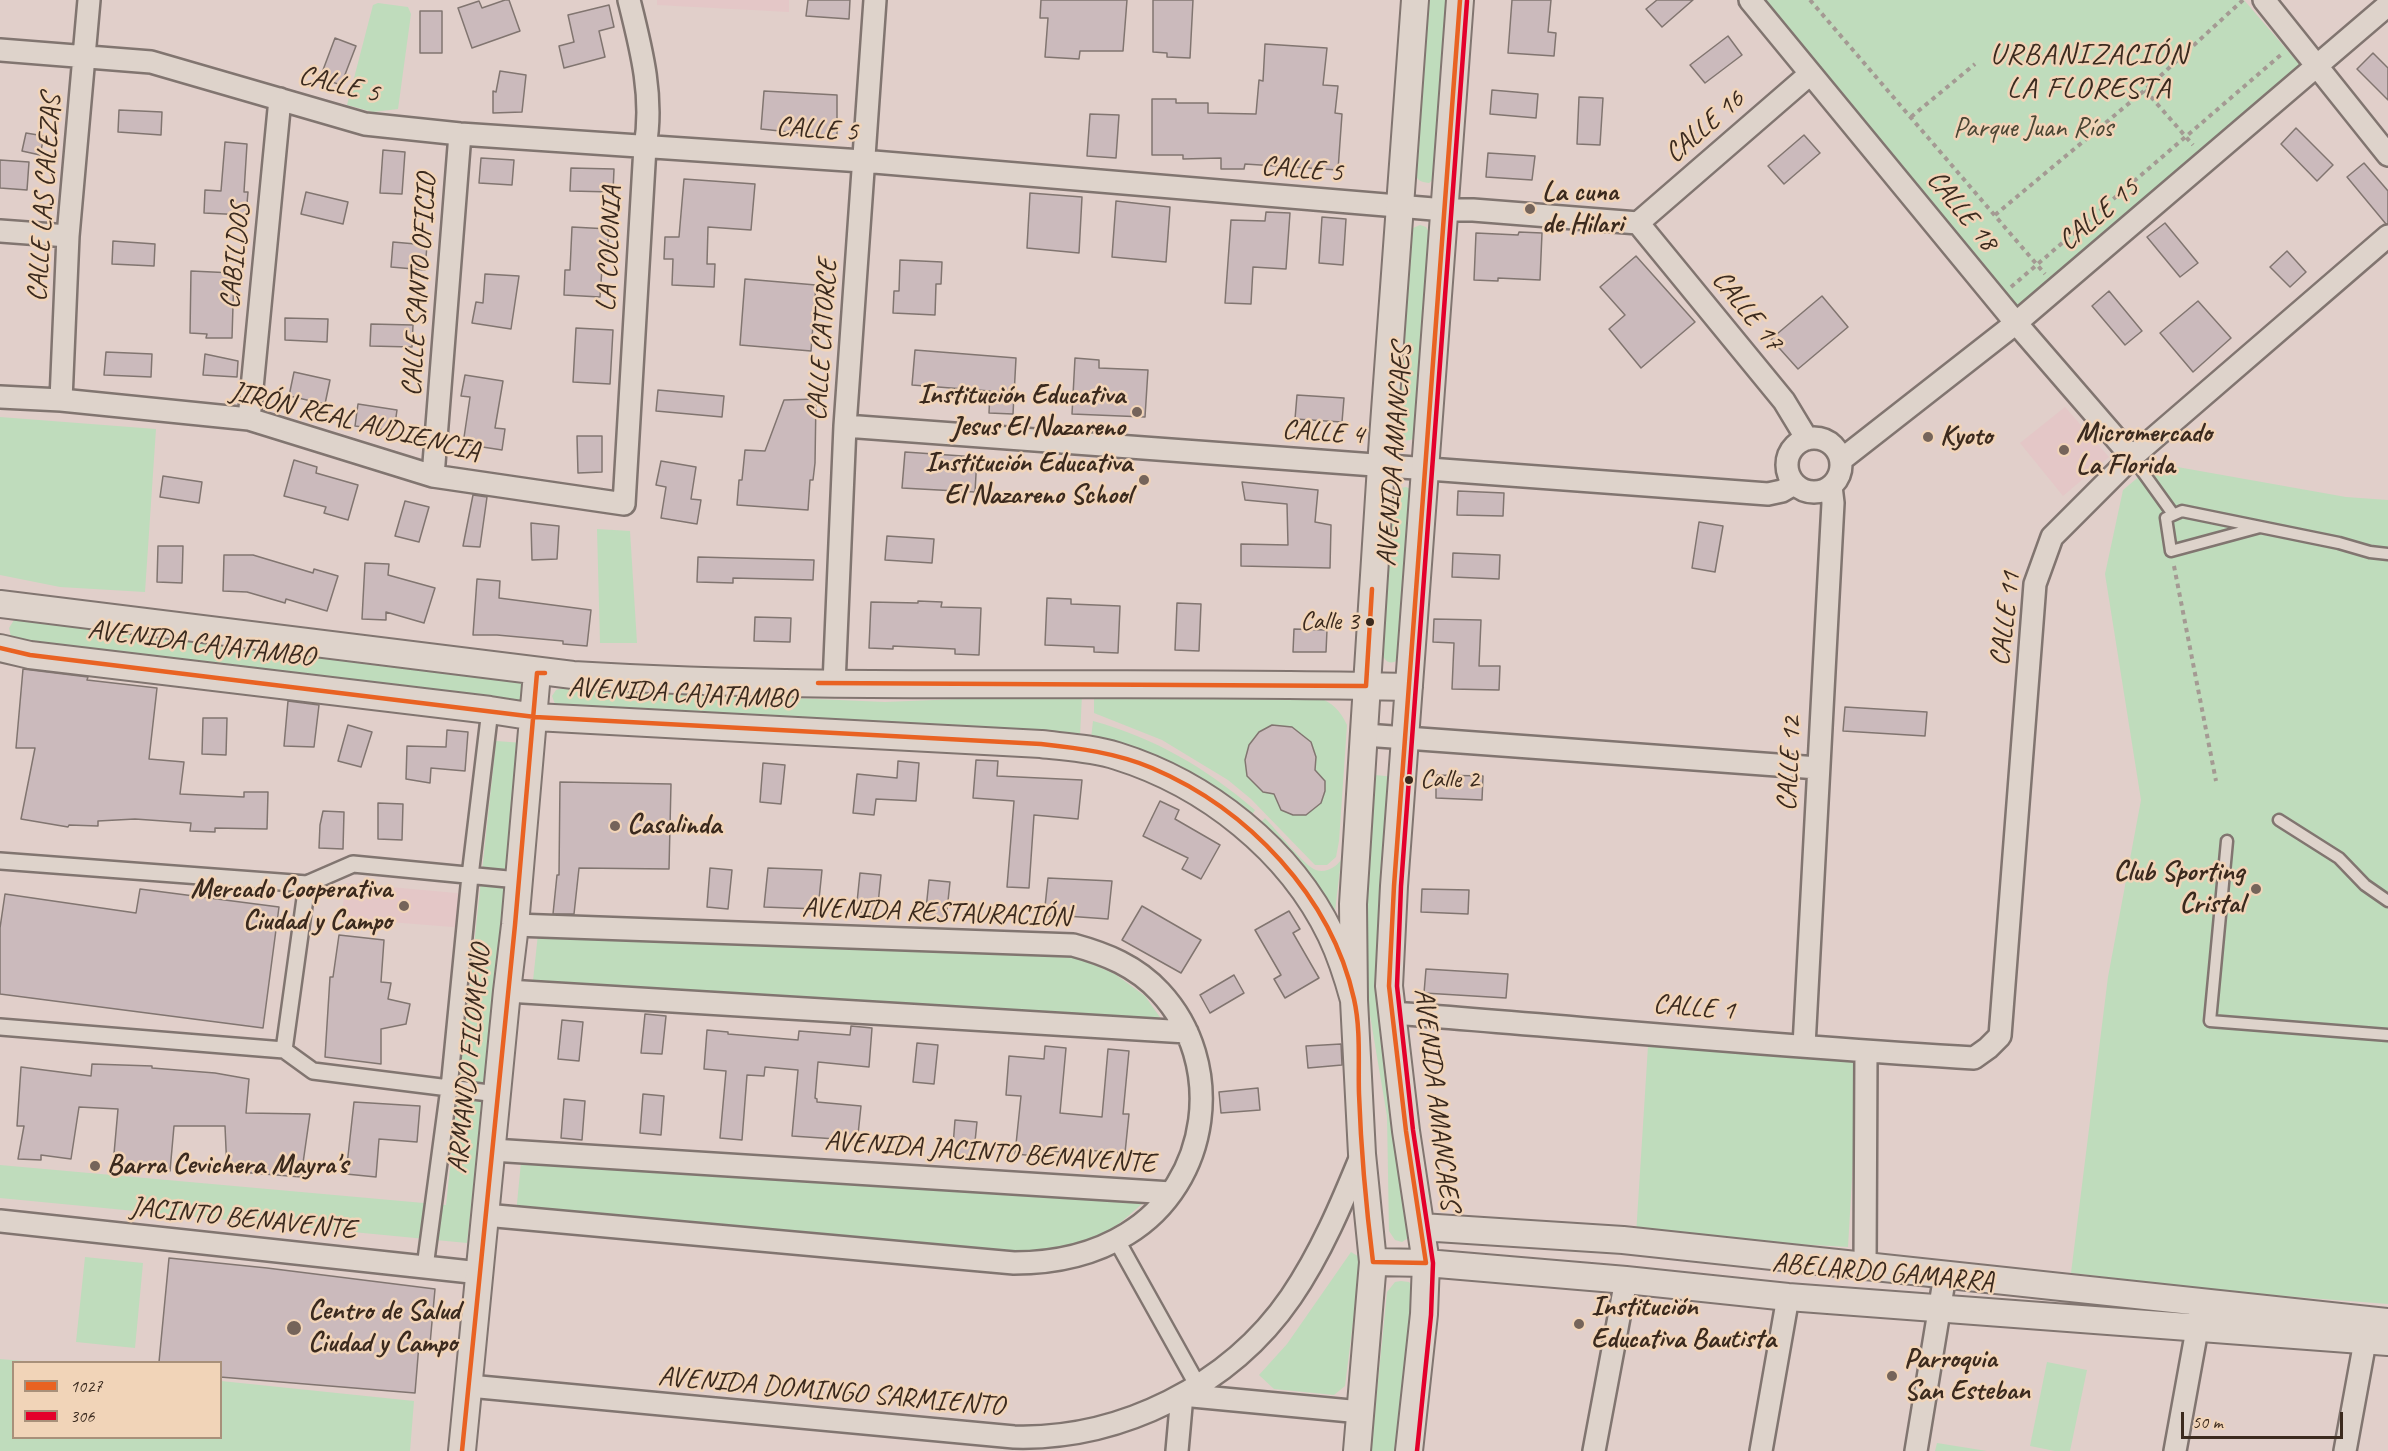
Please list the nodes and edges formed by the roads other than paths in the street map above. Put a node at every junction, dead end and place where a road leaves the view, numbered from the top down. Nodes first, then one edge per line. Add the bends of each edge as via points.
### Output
1 (89, 0) edge
2 (629, 0) edge
3 (875, 0) edge
4 (1415, 0) edge
5 (1460, 0) edge
6 (1750, 0) edge
7 (2264, 0) edge
8 (2388, 5) edge
9 (0, 50) edge
10 (84, 55) junction
11 (2318, 66) junction
12 (1810, 74) junction
13 (280, 99) junction
14 (460, 134) junction
15 (645, 147) junction
16 (2388, 155) edge
17 (862, 161) junction
18 (1400, 206) junction
19 (1445, 210) junction
20 (1638, 222) junction
21 (0, 231) edge
22 (68, 236) junction
23 (2388, 236) edge
24 (2016, 323) junction
25 (0, 397) edge
26 (62, 400) junction
27 (249, 419) junction
28 (846, 426) junction
29 (1807, 439) junction
30 (2132, 457) junction
31 (1841, 460) junction
32 (1381, 466) junction
33 (1425, 469) junction
34 (433, 476) junction
35 (1794, 484) junction
36 (1831, 486) junction
37 (624, 504) joint
38 (2173, 514) junction
39 (2260, 527) junction
40 (2388, 554) edge
41 (1, 609) edge
42 (0, 648) edge
43 (537, 672) junction
44 (834, 684) junction
45 (1366, 686) junction
46 (1409, 687) junction
47 (490, 710) junction
48 (535, 717) junction
49 (1365, 735) junction
50 (1405, 739) junction
51 (1818, 768) junction
52 (2279, 820) dead end
53 (2227, 841) dead end
54 (0, 861) edge
55 (470, 876) junction
56 (518, 880) junction
57 (307, 884) junction
58 (2388, 901) edge
59 (515, 925) junction
60 (507, 991) junction
61 (1354, 1000) junction
62 (1393, 1013) junction
63 (0, 1027) edge
64 (1187, 1032) junction
65 (2388, 1035) edge
66 (1804, 1046) junction
67 (1988, 1048) joint
68 (284, 1050) junction
69 (1866, 1052) junction
70 (449, 1088) junction
71 (497, 1094) junction
72 (492, 1149) junction
73 (1362, 1154) junction
74 (1172, 1193) junction
75 (485, 1215) junction
76 (0, 1221) edge
77 (1421, 1227) junction
78 (1116, 1239) junction
79 (1373, 1262) junction
80 (1426, 1263) junction
81 (1865, 1266) junction
82 (425, 1267) junction
83 (480, 1273) junction
84 (1945, 1275) junction
85 (1626, 1280) junction
86 (1788, 1297) junction
87 (2202, 1303) junction
88 (1940, 1309) junction
89 (2197, 1329) junction
90 (2378, 1331) edge
91 (469, 1386) junction
92 (1190, 1391) junction
93 (1361, 1412) junction
94 (462, 1451) edge
95 (1178, 1451) edge
96 (1357, 1451) edge
97 (1409, 1451) edge
98 (1594, 1451) edge
99 (1761, 1451) edge
100 (1916, 1451) edge
101 (2175, 1451) edge
102 (2345, 1451) edge

1 - 10 street, CALLE LAS CALEZAS
2 - 15 street, LA COLONIA via 647,84 649,125
3 - 17 street, CALLE CATORCE
4 - 18 street, AVENIDA AMANCAES
5 - 19 street, AVENIDA AMANCAES
6 - 12 street, CALLE 18
7 - 11 street
8 - 11 street, CALLE 15
9 - 10 street, CALLE 5
10 - 13 street, CALLE 5 via 152,62
10 - 22 street, CALLE LAS CALEZAS
11 - 16 street
11 - 24 street, CALLE 15
12 - 20 street, CALLE 16
12 - 24 street, CALLE 18
13 - 14 street, CALLE 5 via 365,124
13 - 27 street, CABILDOS
14 - 15 street, CALLE 5
14 - 34 street, CALLE SANTO OFICIO
15 - 17 street, CALLE 5
15 - 37 street, LA COLONIA
17 - 18 street, CALLE 5
17 - 28 street, CALLE CATORCE
18 - 19 street, CALLE 5
18 - 32 street, AVENIDA AMANCAES
19 - 20 street, CALLE 5
19 - 33 street, AVENIDA AMANCAES
20 - 29 street, CALLE 17 via 1784,401
21 - 22 street
22 - 26 street, CALLE LAS CALEZAS
23 - 30 street, CALLE 11
24 - 30 street, CALLE 18
24 - 31 street, CALLE 15
25 - 26 street, JIRÓN REAL AUDIENCIA
26 - 27 street, JIRÓN REAL AUDIENCIA
27 - 34 street, JIRÓN REAL AUDIENCIA
28 - 32 street, CALLE 4
28 - 44 street, CALLE CATORCE
29 - 31 street via 1824,440
29 - 35 street via 1791,450 1788,458
30 - 38 lane
30 - 67 street, CALLE 11 via 2052,537 2035,584 2000,1036
31 - 36 street via 1839,475
32 - 33 street, CALLE 4
32 - 45 street, AVENIDA AMANCAES
33 - 35 street, CALLE 4 via 1768,494
33 - 46 street, AVENIDA AMANCAES
34 - 37 street, JIRÓN REAL AUDIENCIA
35 - 36 street via 1810,492
36 - 51 street, CALLE 12
38 - 39 lane via 2182,511
38 - 39 lane via 2166,518 2171,551
39 - 40 lane
41 - 43 street, AVENIDA CAJATAMBO
42 - 47 street, AVENIDA CAJATAMBO via 30,655
43 - 44 street, AVENIDA CAJATAMBO
43 - 48 street, ARMANDO FILOMENO
44 - 45 street, AVENIDA CAJATAMBO
45 - 46 street, AVENIDA CAJATAMBO
45 - 49 street, AVENIDA AMANCAES
46 - 50 street, AVENIDA AMANCAES
47 - 48 street, AVENIDA CAJATAMBO
47 - 55 street
48 - 56 street, ARMANDO FILOMENO
48 - 61 street, AVENIDA CAJATAMBO via 1041,744 1115,755 1153,769 1220,806 1285,865 1331,934
49 - 50 street
49 - 61 street, AVENIDA AMANCAES via 1353,904
50 - 51 street
50 - 62 street, AVENIDA AMANCAES via 1389,986
51 - 66 street, CALLE 12
52 - 58 lane via 2339,858 2365,885
53 - 65 lane via 2210,1021
54 - 57 street
55 - 56 street
55 - 57 street via 353,864
55 - 70 street
56 - 59 street, ARMANDO FILOMENO
57 - 68 street
59 - 60 street, ARMANDO FILOMENO
59 - 64 street, AVENIDA RESTAURACIÓN via 1073,945 1105,954 1135,970 1160,992
60 - 64 street
60 - 71 street, ARMANDO FILOMENO
61 - 73 street, AVENIDA AMANCAES
62 - 66 street, CALLE 1
62 - 77 street, AVENIDA AMANCAES
63 - 68 street
64 - 74 street, AVENIDA RESTAURACIÓN via 1201,1078 1202,1108 1194,1148
66 - 69 street, CALLE 1
67 - 69 street, CALLE 1 via 1974,1058
68 - 70 street via 313,1071
69 - 81 street
70 - 71 street
70 - 82 street
71 - 72 street, ARMANDO FILOMENO
72 - 74 street, AVENIDA JACINTO BENAVENTE
72 - 75 street, ARMANDO FILOMENO
73 - 79 street, AVENIDA AMANCAES
73 - 92 street, AVENIDA DOMINGO SARMIENTO via 1322,1245 1291,1298 1245,1348
74 - 78 street, AVENIDA JACINTO BENAVENTE via 1151,1215
75 - 78 street, AVENIDA JACINTO BENAVENTE via 1014,1263 1066,1258
75 - 83 street, ARMANDO FILOMENO
76 - 82 street, JACINTO BENAVENTE
77 - 80 street, AVENIDA AMANCAES
77 - 81 street, ABELARDO GAMARRA via 1623,1240
78 - 92 street
79 - 80 street, ABELARDO GAMARRA
79 - 93 street, AVENIDA AMANCAES
80 - 85 street, ABELARDO GAMARRA
80 - 97 street, AVENIDA AMANCAES
81 - 84 street, ABELARDO GAMARRA
82 - 83 street, JACINTO BENAVENTE
83 - 91 street, ARMANDO FILOMENO
84 - 87 street, ABELARDO GAMARRA
84 - 88 street
85 - 86 street, ABELARDO GAMARRA
85 - 98 street
86 - 88 street, ABELARDO GAMARRA
86 - 99 street
87 - 89 street
87 - 90 street, ABELARDO GAMARRA
88 - 89 street, ABELARDO GAMARRA
88 - 100 street
89 - 90 street, ABELARDO GAMARRA
89 - 101 street
90 - 102 street
91 - 92 street, AVENIDA DOMINGO SARMIENTO via 1043,1438 1113,1425
91 - 94 street, ARMANDO FILOMENO
92 - 93 street, AVENIDA DOMINGO SARMIENTO
92 - 95 street
93 - 96 street, AVENIDA AMANCAES

